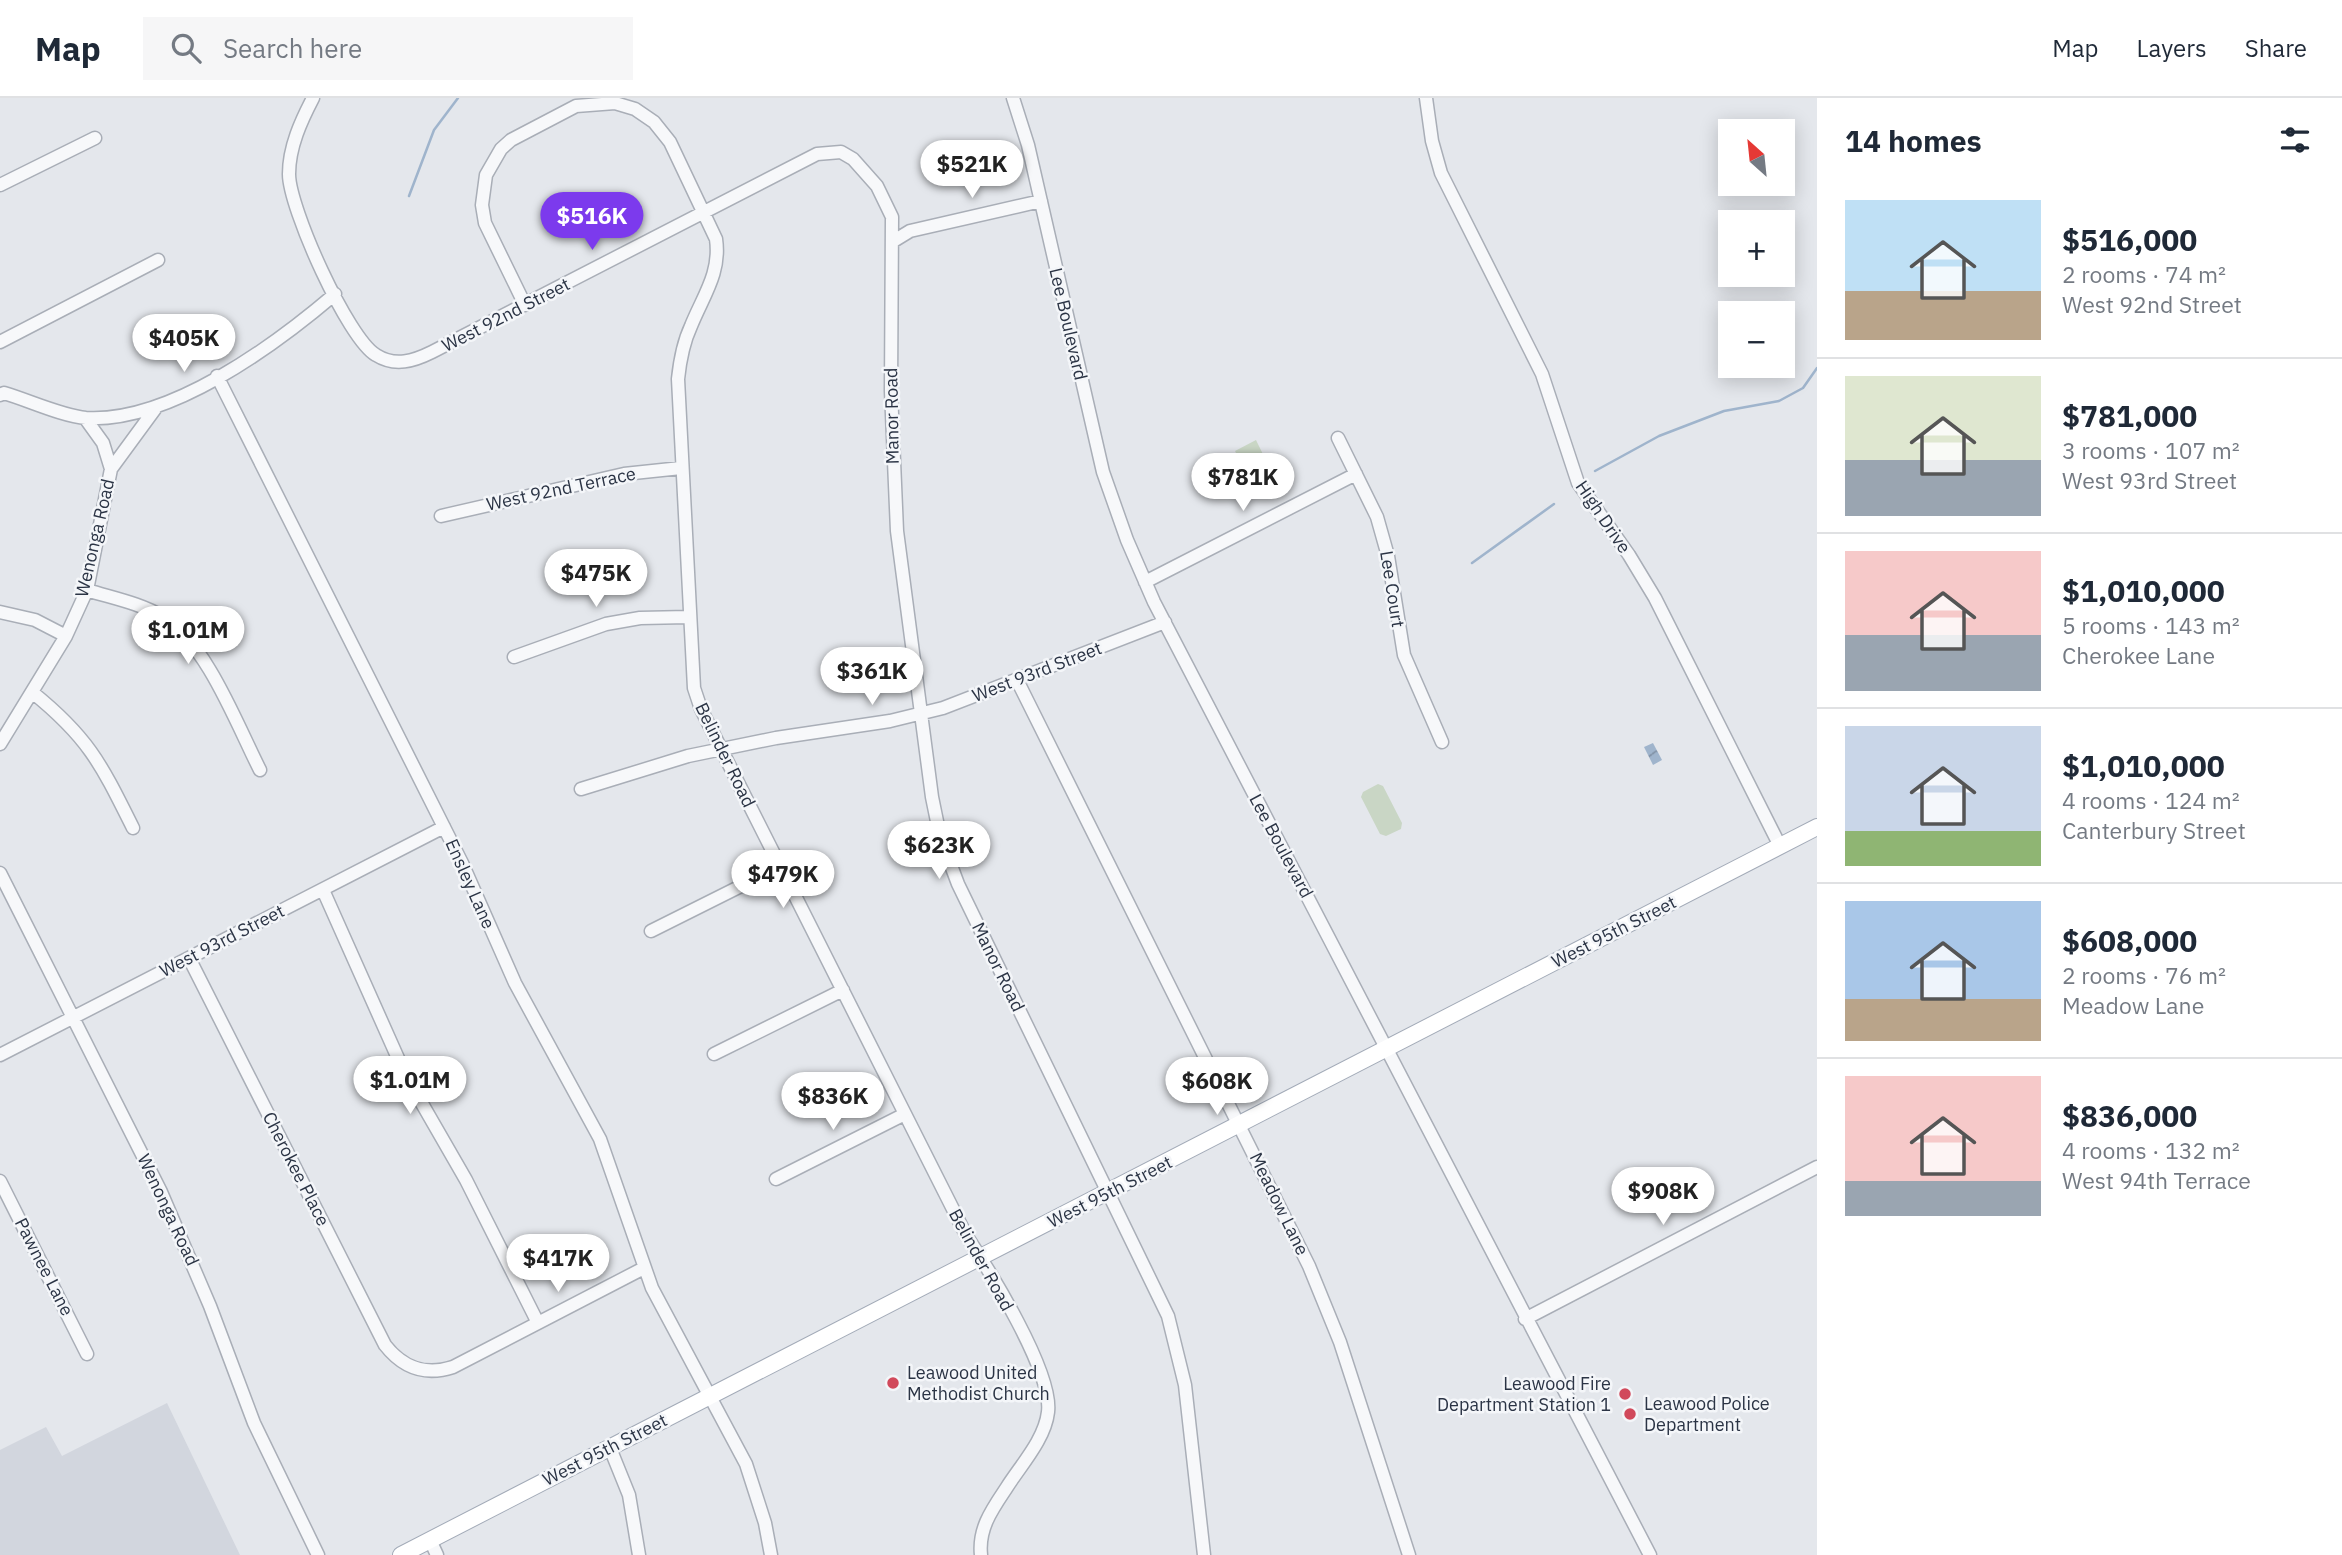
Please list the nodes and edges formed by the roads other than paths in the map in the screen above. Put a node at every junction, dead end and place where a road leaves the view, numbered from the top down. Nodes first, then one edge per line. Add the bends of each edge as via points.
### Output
1 (313, 98) edge
2 (1013, 98) edge
3 (1426, 98) edge
4 (95, 138) dead end
5 (850, 158) joint
6 (0, 185) edge
7 (1041, 201) junction
8 (705, 213) junction
9 (892, 217) junction
10 (910, 230) junction
11 (892, 242) junction
12 (158, 260) dead end
13 (335, 294) junction
14 (525, 305) junction
15 (0, 342) edge
16 (217, 376) junction
17 (0, 379) edge
18 (2, 394) edge
19 (155, 409) junction
20 (85, 418) junction
21 (1338, 438) dead end
22 (681, 468) junction
23 (111, 469) junction
24 (1356, 474) junction
25 (442, 516) dead end
26 (1145, 582) junction
27 (87, 590) junction
28 (0, 612) edge
29 (688, 617) junction
30 (1165, 622) junction
31 (65, 636) junction
32 (514, 657) dead end
33 (1017, 680) junction
34 (32, 692) junction
35 (920, 714) junction
36 (1442, 742) dead end
37 (0, 744) edge
38 (721, 749) junction
39 (260, 770) dead end
40 (581, 789) dead end
41 (444, 827) junction
42 (1817, 827) edge
43 (133, 828) dead end
44 (1780, 846) junction
45 (778, 863) junction
46 (0, 873) edge
47 (323, 890) junction
48 (651, 931) dead end
49 (189, 958) junction
50 (843, 990) junction
51 (73, 1018) junction
52 (1387, 1049) junction
53 (714, 1054) dead end
54 (0, 1055) edge
55 (905, 1114) junction
56 (1239, 1125) junction
57 (1817, 1167) edge
58 (776, 1179) dead end
59 (0, 1181) edge
60 (1109, 1193) junction
61 (981, 1258) junction
62 (644, 1268) junction
63 (1525, 1319) junction
64 (538, 1323) junction
65 (87, 1354) dead end
66 (709, 1397) junction
67 (610, 1448) junction
68 (433, 1548) edge
69 (318, 1555) edge
70 (401, 1555) edge
71 (639, 1555) edge
72 (771, 1555) edge
73 (981, 1555) edge
74 (1204, 1555) edge
75 (1409, 1555) edge
76 (1650, 1555) edge

1 - 13 street, West 92nd Street via 294,139 290,189 310,245
2 - 7 street, Lee Boulevard
3 - 44 street, High Drive via 1441,173 1542,374 1578,483 1643,577
4 - 6 street
5 - 8 street, West 92nd Street via 841,152 817,154
5 - 9 street, Manor Road via 877,186
7 - 10 street
7 - 26 street, Lee Boulevard via 1103,472
8 - 14 street, West 92nd Street
8 - 14 street, Belinder Road via 670,142 654,122 635,109 590,103 534,127 511,140 491,163 482,205 485,223
8 - 22 street, Belinder Road via 716,239 718,262 680,359
9 - 10 street
9 - 11 street, Manor Road
10 - 11 street
11 - 35 street, Manor Road via 894,475 904,600
12 - 15 street
13 - 14 street, West 92nd Street via 365,347 396,362 419,358
13 - 16 street via 275,342
16 - 19 street
16 - 41 street, Ensley Lane
17 - 18 street
18 - 20 street
19 - 20 street
19 - 23 street, Wenonga Road
20 - 23 street via 103,443
21 - 24 street, Lee Court
22 - 25 street, West 92nd Terrace via 624,474
22 - 29 street, Belinder Road
23 - 27 street, Wenonga Road
24 - 26 street
24 - 36 street, Lee Court via 1377,517 1388,556 1407,665
26 - 30 street, Lee Boulevard
27 - 31 street, Wenonga Road
27 - 39 street via 148,610 187,637
28 - 31 street via 35,620
29 - 32 street via 626,619
29 - 38 street, Belinder Road via 694,688
30 - 33 street, West 93rd Street
30 - 52 street, Lee Boulevard
31 - 34 street, Wenonga Road
33 - 35 street, West 93rd Street
33 - 56 street, Meadow Lane
34 - 37 street, Wenonga Road
34 - 43 street via 83,738
35 - 38 street, West 93rd Street
35 - 60 street, Manor Road via 932,797 947,858
38 - 40 street, West 93rd Street
38 - 45 street, Belinder Road
41 - 47 street, West 93rd Street
41 - 62 street, Ensley Lane via 515,983 600,1139
42 - 44 main road, West 95th Street
44 - 52 main road, West 95th Street
45 - 48 street
45 - 50 street, Belinder Road
46 - 51 street, Wenonga Road
47 - 49 street, West 93rd Street
47 - 64 street via 405,1073
49 - 51 street, West 93rd Street
49 - 64 street, Cherokee Place via 385,1345 403,1364 442,1371
50 - 53 street
50 - 55 street, Belinder Road
51 - 54 street, West 93rd Street
51 - 69 street, Wenonga Road via 176,1223 254,1423
52 - 56 main road, West 95th Street
52 - 63 street, Lee Boulevard
55 - 58 street
55 - 61 street, Belinder Road
56 - 60 main road, West 95th Street
56 - 75 street, Meadow Lane via 1320,1292
57 - 63 street
59 - 65 street, Pawnee Lane
60 - 61 main road, West 95th Street
60 - 74 street, Manor Road via 1177,1343
61 - 66 main road, West 95th Street
61 - 73 street, Belinder Road via 1043,1376 1049,1400 1038,1440 983,1527
62 - 64 street
62 - 66 street, Ensley Lane
63 - 76 street, Lee Boulevard
66 - 67 main road, West 95th Street
66 - 72 street, Ensley Lane via 751,1476
67 - 68 main road, West 95th Street
67 - 71 street via 629,1495
68 - 70 main road, West 95th Street

